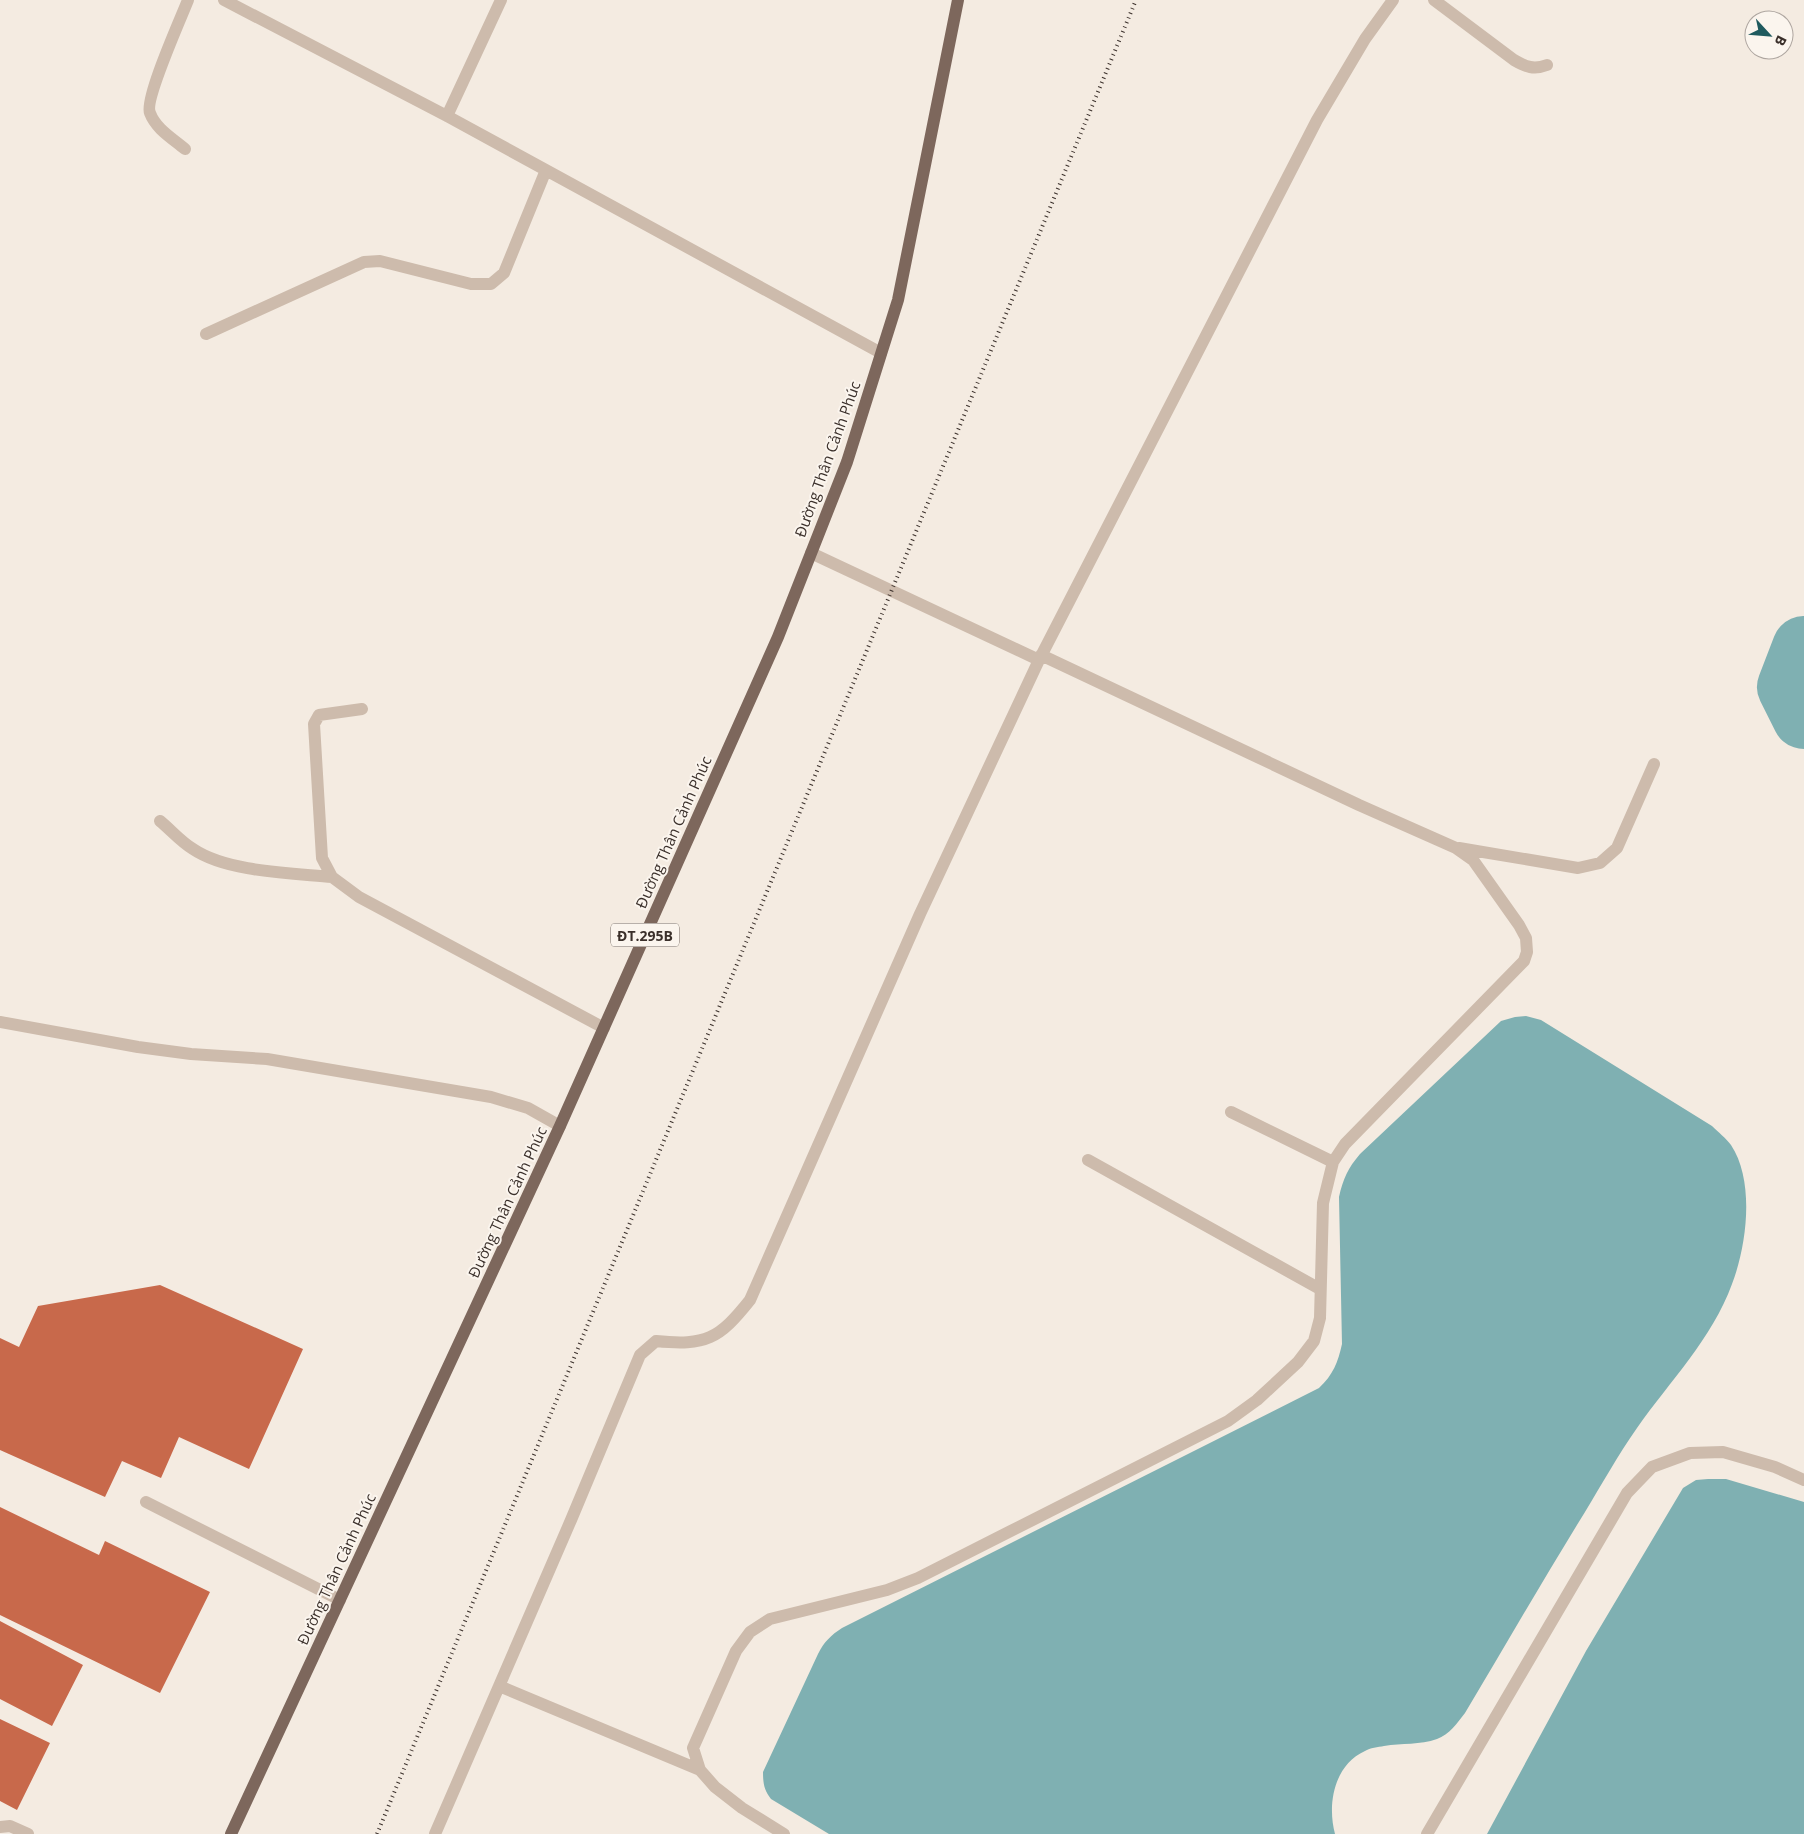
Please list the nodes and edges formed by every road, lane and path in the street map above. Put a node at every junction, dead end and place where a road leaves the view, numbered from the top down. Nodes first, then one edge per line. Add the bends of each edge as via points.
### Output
1 (188, 0) edge
2 (224, 0) edge
3 (501, 0) edge
4 (958, 0) edge
5 (1393, 0) edge
6 (1434, 0) edge
7 (1547, 65) dead end
8 (447, 116) junction
9 (185, 149) dead end
10 (546, 170) junction
11 (206, 334) dead end
12 (881, 353) junction
13 (811, 553) junction
14 (1040, 658) junction
15 (362, 709) dead end
16 (1654, 764) dead end
17 (160, 821) dead end
18 (1456, 848) junction
19 (332, 877) junction
20 (0, 1022) edge
21 (604, 1028) junction
22 (1231, 1112) dead end
23 (560, 1126) junction
24 (1088, 1160) dead end
25 (1333, 1162) junction
26 (1320, 1289) junction
27 (1804, 1480) edge
28 (146, 1502) dead end
29 (340, 1600) junction
30 (499, 1686) junction
31 (700, 1770) junction
32 (0, 1827) edge
33 (28, 1834) edge
34 (231, 1834) edge
35 (435, 1834) edge
36 (784, 1834) edge
37 (1427, 1834) edge

1 - 9 street via 151,94 149,111 157,126
2 - 8 street
3 - 8 street
4 - 12 main road, Đường Thân Cảnh Phúc / ĐT.295B via 898,300
5 - 14 street via 1365,39 1317,120
6 - 7 street via 1514,60 1527,67
8 - 10 street
10 - 11 street via 504,273 491,284 471,284 380,261 364,262
10 - 12 street
12 - 13 main road, Đường Thân Cảnh Phúc / ĐT.295B via 847,462
13 - 14 street via 1012,649
13 - 21 main road, Đường Thân Cảnh Phúc / ĐT.295B via 778,637
14 - 18 street
14 - 30 street via 920,914 750,1300 733,1322 710,1338 682,1344 656,1342 640,1354
15 - 19 street via 319,715 314,724 322,858
16 - 18 street via 1617,848 1600,863 1578,868
17 - 19 street via 193,849 219,862 266,871
18 - 25 street via 1473,860 1520,926 1526,938 1524,961 1345,1144
19 - 21 street via 359,897
20 - 23 street via 138,1047 267,1059 490,1097 528,1108
21 - 23 main road, Đường Thân Cảnh Phúc / ĐT.295B
22 - 25 street
23 - 29 main road, Đường Thân Cảnh Phúc / ĐT.295B
24 - 26 street
25 - 26 street via 1323,1203
26 - 31 street via 1320,1318 1314,1341 1271,1388 1228,1420 918,1578 887,1590 770,1619 750,1632 736,1651 693,1748
27 - 37 street via 1775,1467 1723,1452 1690,1453 1652,1467 1627,1494
28 - 29 street
29 - 34 main road, Đường Thân Cảnh Phúc / ĐT.295B
30 - 31 street
30 - 35 street
31 - 36 street via 715,1787 742,1808
32 - 33 street via 10,1826

